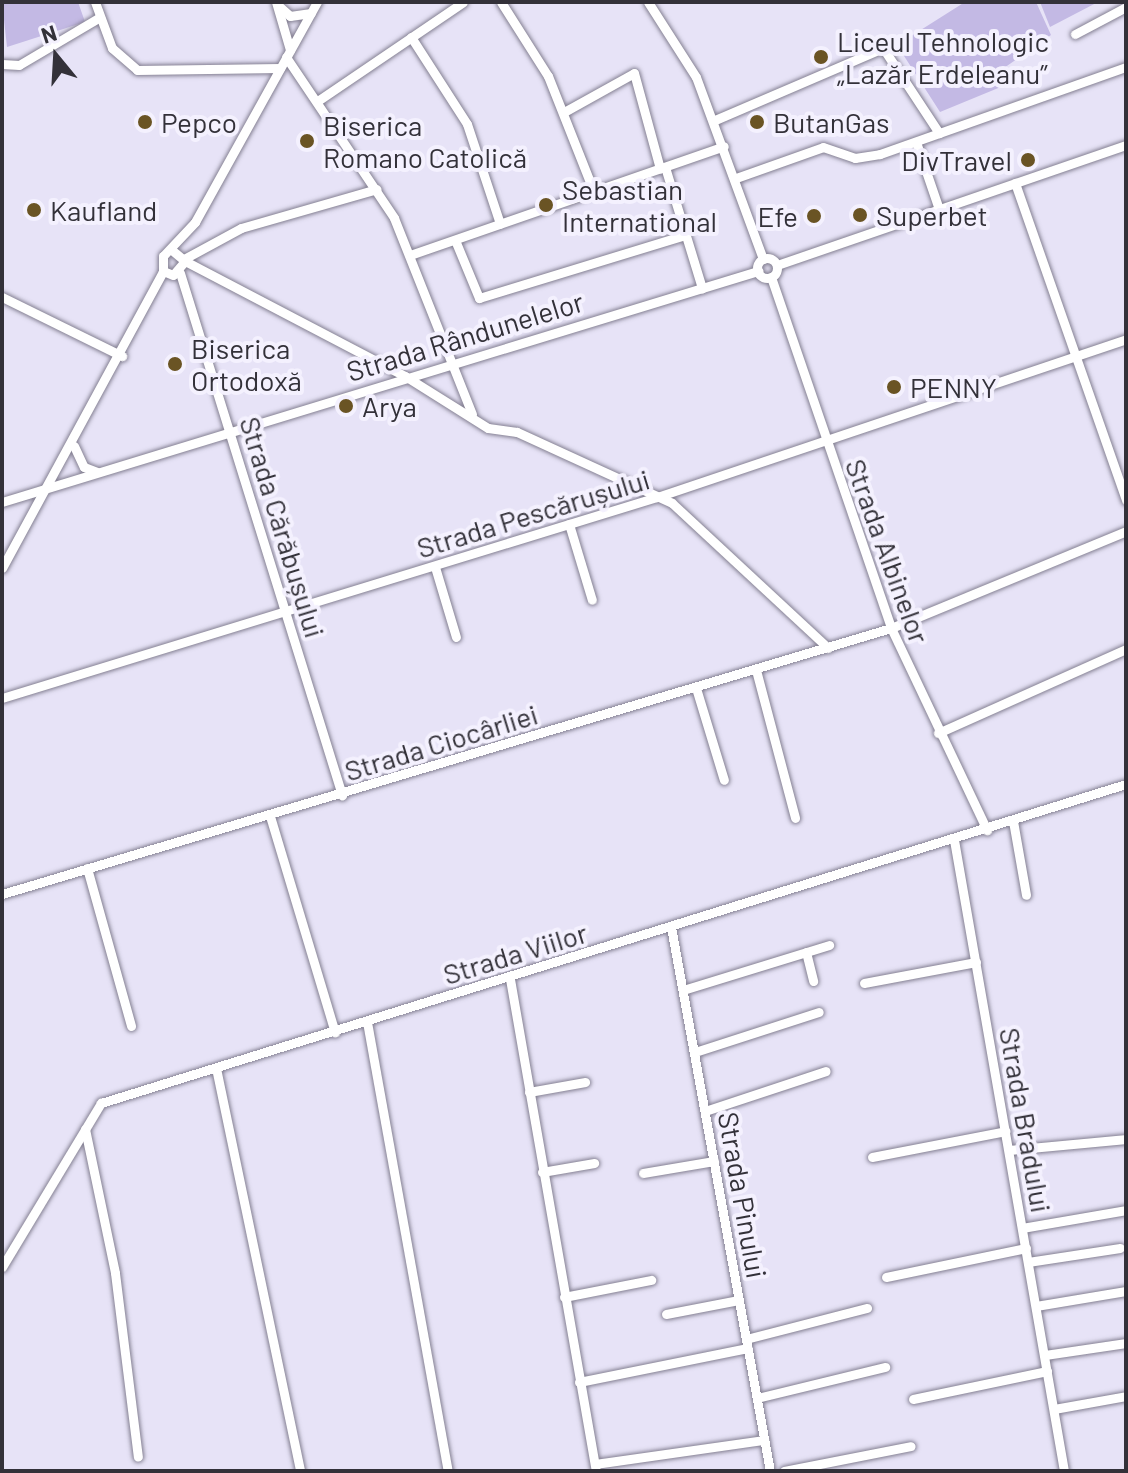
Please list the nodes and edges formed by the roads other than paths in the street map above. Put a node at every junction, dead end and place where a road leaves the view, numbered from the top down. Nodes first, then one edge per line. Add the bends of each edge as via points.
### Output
1 (95, 2) edge
2 (317, 2) edge
3 (463, 2) edge
4 (501, 2) edge
5 (648, 2) edge
6 (277, 3) edge
7 (1125, 9) edge
8 (311, 13) junction
9 (100, 17) junction
10 (1075, 34) dead end
11 (411, 37) junction
12 (288, 53) junction
13 (2, 64) edge
14 (1126, 67) edge
15 (280, 68) junction
16 (319, 100) junction
17 (565, 115) junction
18 (715, 120) junction
19 (939, 133) junction
20 (916, 142) junction
21 (1126, 145) edge
22 (724, 146) junction
23 (663, 168) junction
24 (736, 178) junction
25 (1015, 183) junction
26 (377, 189) junction
27 (594, 192) junction
28 (939, 209) junction
29 (195, 222) junction
30 (500, 224) junction
31 (685, 235) junction
32 (455, 240) junction
33 (173, 251) junction
34 (410, 255) junction
35 (184, 259) junction
36 (763, 259) junction
37 (777, 265) junction
38 (163, 271) junction
39 (758, 271) junction
40 (177, 274) junction
41 (771, 277) junction
42 (702, 288) junction
43 (2, 297) edge
44 (150, 305) junction
45 (1126, 339) edge
46 (122, 356) junction
47 (1073, 358) junction
48 (449, 362) junction
49 (405, 376) junction
50 (472, 414) junction
51 (230, 432) junction
52 (826, 442) junction
53 (74, 446) junction
54 (97, 472) junction
55 (47, 488) junction
56 (657, 497) junction
57 (1126, 500) edge
58 (2, 502) edge
59 (569, 524) junction
60 (1126, 531) edge
61 (435, 567) junction
62 (2, 568) edge
63 (592, 600) dead end
64 (286, 612) junction
65 (891, 628) junction
66 (456, 637) dead end
67 (828, 648) junction
68 (1126, 649) edge
69 (756, 670) junction
70 (696, 688) junction
71 (2, 698) edge
72 (938, 733) junction
73 (724, 780) dead end
74 (1126, 784) edge
75 (342, 795) junction
76 (270, 816) junction
77 (795, 818) dead end
78 (1013, 821) junction
79 (987, 830) junction
80 (954, 840) junction
81 (87, 868) junction
82 (2, 894) edge
83 (1026, 895) dead end
84 (671, 927) junction
85 (829, 945) dead end
86 (806, 952) junction
87 (976, 962) junction
88 (510, 979) junction
89 (813, 981) dead end
90 (864, 983) dead end
91 (683, 990) junction
92 (819, 1012) dead end
93 (367, 1022) junction
94 (131, 1026) dead end
95 (335, 1032) junction
96 (695, 1052) junction
97 (216, 1068) junction
98 (826, 1071) dead end
99 (585, 1082) dead end
100 (529, 1092) junction
101 (705, 1111) junction
102 (85, 1128) junction
103 (1006, 1131) junction
104 (1126, 1139) edge
105 (1009, 1150) junction
106 (872, 1157) dead end
107 (714, 1161) junction
108 (594, 1163) dead end
109 (542, 1172) junction
110 (643, 1173) dead end
111 (1126, 1210) edge
112 (1022, 1228) junction
113 (1026, 1248) junction
114 (1120, 1248) dead end
115 (6, 1252) edge
116 (1028, 1262) junction
117 (2, 1267) edge
118 (886, 1277) dead end
119 (651, 1280) dead end
120 (1126, 1291) edge
121 (564, 1297) junction
122 (739, 1300) junction
123 (1036, 1306) junction
124 (867, 1308) dead end
125 (666, 1314) dead end
126 (1126, 1343) edge
127 (747, 1344) junction
128 (1045, 1355) junction
129 (885, 1367) dead end
130 (1047, 1371) junction
131 (579, 1382) junction
132 (1126, 1396) edge
133 (757, 1398) junction
134 (913, 1399) dead end
135 (1054, 1409) junction
136 (764, 1440) junction
137 (911, 1446) dead end
138 (138, 1457) dead end
139 (595, 1468) edge
140 (300, 1471) edge
141 (448, 1471) edge
142 (770, 1471) edge
143 (784, 1471) edge
144 (1064, 1471) edge

1 - 9 street
2 - 8 street
3 - 11 street
4 - 17 street via 534,48
5 - 18 street via 686,57
6 - 8 street via 290,16
6 - 12 street
7 - 10 street
8 - 12 street
9 - 13 street via 19,65
9 - 15 street via 119,59 137,70
11 - 16 street
11 - 30 street via 467,124
12 - 15 street
12 - 16 street
14 - 19 street
15 - 29 street
16 - 26 street
17 - 23 street via 634,73
17 - 27 street
18 - 19 street via 883,48
18 - 22 street
19 - 20 street
20 - 24 street via 855,158 823,147
20 - 28 street
21 - 25 street
22 - 23 street
22 - 24 street
23 - 27 street
23 - 31 street
24 - 36 street
25 - 28 street
25 - 47 street
26 - 34 street
26 - 35 street via 241,228
27 - 30 street
28 - 37 street
29 - 33 street
29 - 35 street
30 - 32 street
31 - 32 street via 479,298
31 - 42 street
32 - 34 street
33 - 35 street
33 - 38 street via 163,256
34 - 48 street
35 - 40 street
35 - 49 street
36 - 37 street
36 - 39 street
37 - 41 street
38 - 40 street
38 - 44 street
39 - 41 street
39 - 42 street, Strada Rândunelelor
40 - 44 street
40 - 51 street, Strada Cărăbușului
41 - 52 street, Strada Albinelor
42 - 48 street, Strada Rândunelelor
43 - 46 street
44 - 46 street
45 - 47 street, Strada Pescărușului
46 - 53 street
47 - 52 street, Strada Pescărușului
47 - 57 street
48 - 49 street, Strada Rândunelelor
48 - 50 street
49 - 50 street
49 - 51 street, Strada Rândunelelor
50 - 56 street via 488,428 517,432
51 - 54 street, Strada Rândunelelor
51 - 64 street, Strada Cărăbușului
52 - 56 street, Strada Pescărușului
52 - 65 street, Strada Albinelor
53 - 54 street via 84,467
53 - 55 street
54 - 55 street, Strada Rândunelelor
55 - 58 street, Strada Rândunelelor
55 - 62 street
56 - 59 street, Strada Pescărușului
56 - 67 street via 688,514
59 - 61 street, Strada Pescărușului
59 - 63 street
60 - 65 street, Strada Ciocârliei
61 - 64 street, Strada Pescărușului
61 - 66 street
64 - 71 street, Strada Pescărușului
64 - 75 street, Strada Cărăbușului
65 - 67 street, Strada Ciocârliei
65 - 72 street, Strada Albinelor
67 - 69 street, Strada Ciocârliei
68 - 72 street
69 - 70 street, Strada Ciocârliei
69 - 77 street
70 - 73 street
70 - 75 street, Strada Ciocârliei
72 - 79 street, Strada Albinelor
74 - 78 street, Strada Viilor
75 - 76 street, Strada Ciocârliei
76 - 81 street, Strada Ciocârliei
76 - 95 street
78 - 79 street, Strada Viilor
78 - 83 street
79 - 80 street, Strada Viilor
80 - 84 street, Strada Viilor
80 - 87 street, Strada Bradului
81 - 82 street, Strada Ciocârliei
81 - 94 street
84 - 88 street, Strada Viilor
84 - 91 street, Strada Pinului
85 - 86 street
86 - 89 street
86 - 91 street
87 - 90 street
87 - 103 street, Strada Bradului
88 - 93 street, Strada Viilor
88 - 100 street
91 - 96 street, Strada Pinului
92 - 96 street
93 - 95 street, Strada Viilor
93 - 141 street
95 - 97 street, Strada Viilor
96 - 101 street, Strada Pinului
97 - 102 street, Strada Viilor via 101,1103
97 - 140 street
98 - 101 street
99 - 100 street
100 - 109 street
101 - 107 street, Strada Pinului
102 - 115 street, Strada Viilor
102 - 138 street via 115,1273
103 - 105 street, Strada Bradului
103 - 106 street
104 - 105 street
105 - 112 street, Strada Bradului
107 - 110 street
107 - 122 street, Strada Pinului
108 - 109 street
109 - 121 street
111 - 112 street
112 - 113 street, Strada Bradului
113 - 116 street, Strada Bradului
113 - 118 street
114 - 116 street
115 - 117 street, Strada Viilor
116 - 123 street, Strada Bradului
119 - 121 street
120 - 123 street
121 - 131 street
122 - 125 street
122 - 127 street, Strada Pinului
123 - 128 street, Strada Bradului
124 - 127 street
126 - 128 street
127 - 131 street
127 - 133 street, Strada Pinului
128 - 130 street, Strada Bradului
129 - 133 street
130 - 134 street
130 - 135 street, Strada Bradului
131 - 139 street
132 - 135 street
133 - 136 street, Strada Pinului
135 - 144 street, Strada Bradului
136 - 139 street
136 - 142 street, Strada Pinului
137 - 143 street

